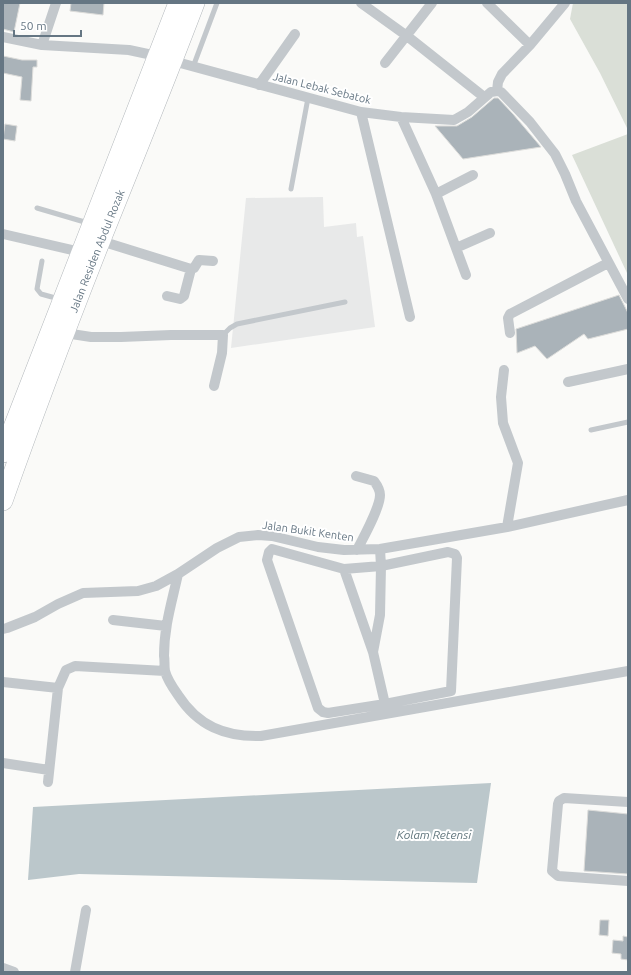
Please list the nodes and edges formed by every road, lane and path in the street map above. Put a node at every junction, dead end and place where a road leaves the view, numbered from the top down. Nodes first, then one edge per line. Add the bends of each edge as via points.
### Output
1 (56, 3) edge
2 (178, 3) edge
3 (195, 3) edge
4 (217, 3) edge
5 (361, 3) edge
6 (432, 3) edge
7 (487, 3) edge
8 (565, 3) edge
9 (295, 34) dead end
10 (407, 36) junction
11 (3, 38) edge
12 (42, 45) junction
13 (530, 45) junction
14 (165, 59) junction
15 (385, 63) dead end
16 (193, 67) junction
17 (259, 84) junction
18 (497, 91) junction
19 (484, 97) junction
20 (308, 98) junction
21 (361, 112) junction
22 (401, 117) junction
23 (474, 175) dead end
24 (291, 189) dead end
25 (436, 194) junction
26 (37, 208) dead end
27 (96, 233) junction
28 (490, 233) dead end
29 (3, 234) edge
30 (456, 248) junction
31 (81, 252) junction
32 (213, 260) dead end
33 (42, 262) dead end
34 (608, 263) junction
35 (191, 269) junction
36 (466, 276) dead end
37 (167, 296) dead end
38 (628, 299) edge
39 (62, 300) junction
40 (345, 302) dead end
41 (410, 317) dead end
42 (65, 333) junction
43 (510, 333) dead end
44 (223, 335) junction
45 (628, 369) edge
46 (504, 370) dead end
47 (568, 382) dead end
48 (214, 386) dead end
49 (628, 422) edge
50 (591, 430) dead end
51 (3, 453) edge
52 (356, 476) dead end
53 (628, 500) edge
54 (3, 501) edge
55 (507, 527) junction
56 (357, 550) junction
57 (380, 550) junction
58 (381, 566) junction
59 (344, 569) junction
60 (178, 574) junction
61 (113, 620) dead end
62 (166, 626) junction
63 (3, 629) edge
64 (373, 652) junction
65 (165, 671) junction
66 (628, 671) edge
67 (3, 682) edge
68 (58, 688) junction
69 (386, 709) junction
70 (3, 763) edge
71 (49, 770) junction
72 (48, 782) dead end
73 (628, 802) edge
74 (628, 881) edge
75 (86, 910) dead end
76 (3, 968) edge
77 (14, 972) edge
78 (75, 972) edge

1 - 12 street
2 - 14 highway, Jalan Residen Abdul Rozak
3 - 14 highway, Jalan Residen Abdul Rozak
4 - 16 lane
5 - 10 street
6 - 10 street
7 - 13 street
8 - 13 street
9 - 17 street
10 - 15 street
10 - 19 street
11 - 12 street, Jalan Lebak Sebatok
12 - 14 street, Jalan Lebak Sebatok via 130,50
13 - 18 street via 502,74
14 - 16 street, Jalan Lebak Sebatok
14 - 27 highway, Jalan Residen Abdul Rozak
16 - 17 street, Jalan Lebak Sebatok
17 - 20 street, Jalan Lebak Sebatok
18 - 19 street, Jalan Lebak Sebatok
18 - 34 street via 530,122 555,154
19 - 22 street, Jalan Lebak Sebatok via 468,112 454,120
20 - 21 street, Jalan Lebak Sebatok
20 - 24 lane
21 - 22 street, Jalan Lebak Sebatok
21 - 41 street
22 - 25 street
23 - 25 street
25 - 30 street
26 - 27 lane
27 - 31 highway, Jalan Residen Abdul Rozak
27 - 35 street
27 - 42 highway, Jalan Residen Abdul Rozak
28 - 30 street
29 - 31 street
30 - 36 street
31 - 39 highway, Jalan Residen Abdul Rozak
32 - 35 street via 199,260
33 - 39 lane via 37,289 41,294
34 - 38 street
34 - 43 street via 510,314
35 - 37 street via 184,296 177,299
39 - 51 highway, Jalan Residen Abdul Rozak
40 - 44 lane via 237,324
42 - 44 street via 91,337
42 - 54 highway, Jalan Residen Abdul Rozak
44 - 48 street via 222,353
45 - 47 street
46 - 55 street via 501,397 503,423 518,463
49 - 50 lane
52 - 56 street via 374,481 379,487 380,496
53 - 55 street, Jalan Bukit Kenten
55 - 57 street, Jalan Bukit Kenten
56 - 57 street, Jalan Bukit Kenten
56 - 60 street, Jalan Bukit Kenten via 318,547 272,536 239,538 217,548
57 - 58 street
58 - 59 street
58 - 64 street via 380,615
58 - 69 street via 448,552 455,554 457,558 451,691
59 - 64 street
59 - 69 street via 276,549 272,549 268,556 318,708 328,713
60 - 62 street
60 - 63 street, Jalan Bukit Kenten via 156,586 138,591 83,593
61 - 62 street
62 - 65 street
64 - 69 street
65 - 68 street via 75,666 66,670
65 - 69 street via 173,689 193,714 214,729 244,737 261,736
66 - 69 street
67 - 68 street
68 - 71 street
70 - 71 street
71 - 72 street
73 - 74 street via 564,798 560,800 552,872 558,876
75 - 78 street
76 - 77 street

